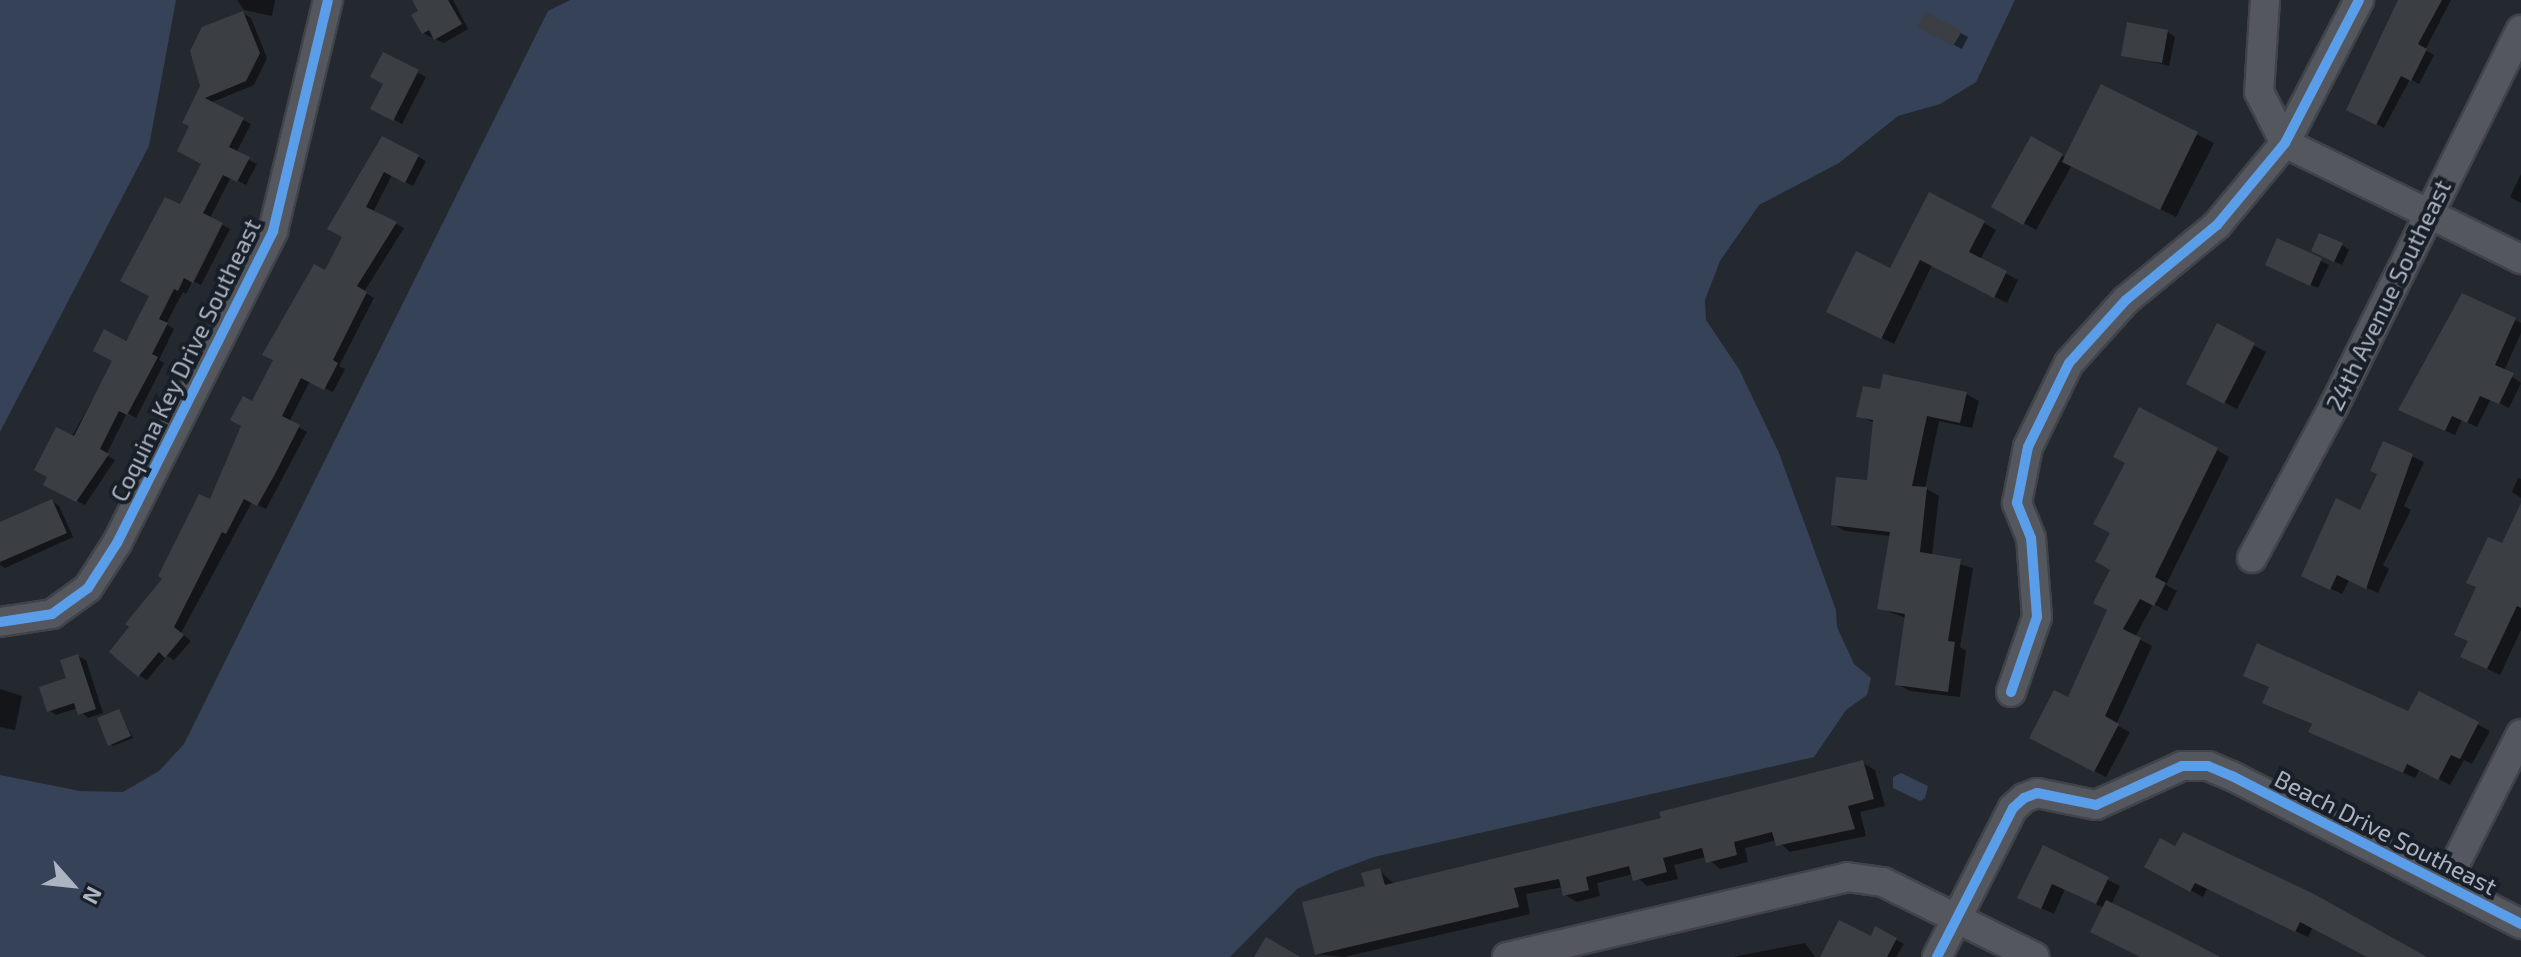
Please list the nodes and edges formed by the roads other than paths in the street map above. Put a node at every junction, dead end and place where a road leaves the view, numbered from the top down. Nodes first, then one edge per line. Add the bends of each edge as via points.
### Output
1 (328, 0) edge
2 (2265, 0) edge
3 (2359, 0) edge
4 (2521, 30) edge
5 (2285, 143) junction
6 (2429, 212) junction
7 (2521, 259) edge
8 (2252, 558) dead end
9 (0, 622) edge
10 (2011, 692) dead end
11 (2521, 734) edge
12 (2445, 884) junction
13 (1958, 918) junction
14 (2521, 924) edge
15 (1507, 957) edge
16 (1937, 957) edge
17 (2035, 957) edge

1 - 9 street, Coquina Key Drive Southeast via 273,231 117,543 88,588 52,614
2 - 5 street via 2259,92
3 - 5 street
4 - 6 street, 24th Avenue Southeast
5 - 6 street
5 - 10 street via 2217,225 2126,300 2069,363 2028,447 2017,503 2031,538 2037,617
6 - 7 street
6 - 8 street, 24th Avenue Southeast
11 - 12 street
12 - 13 street, Beach Drive Southeast via 2232,776 2208,766 2182,766 2096,805 2037,793 2024,798 2013,808
12 - 14 street, Beach Drive Southeast
13 - 15 street via 1883,882 1847,877
13 - 16 street
13 - 17 street

